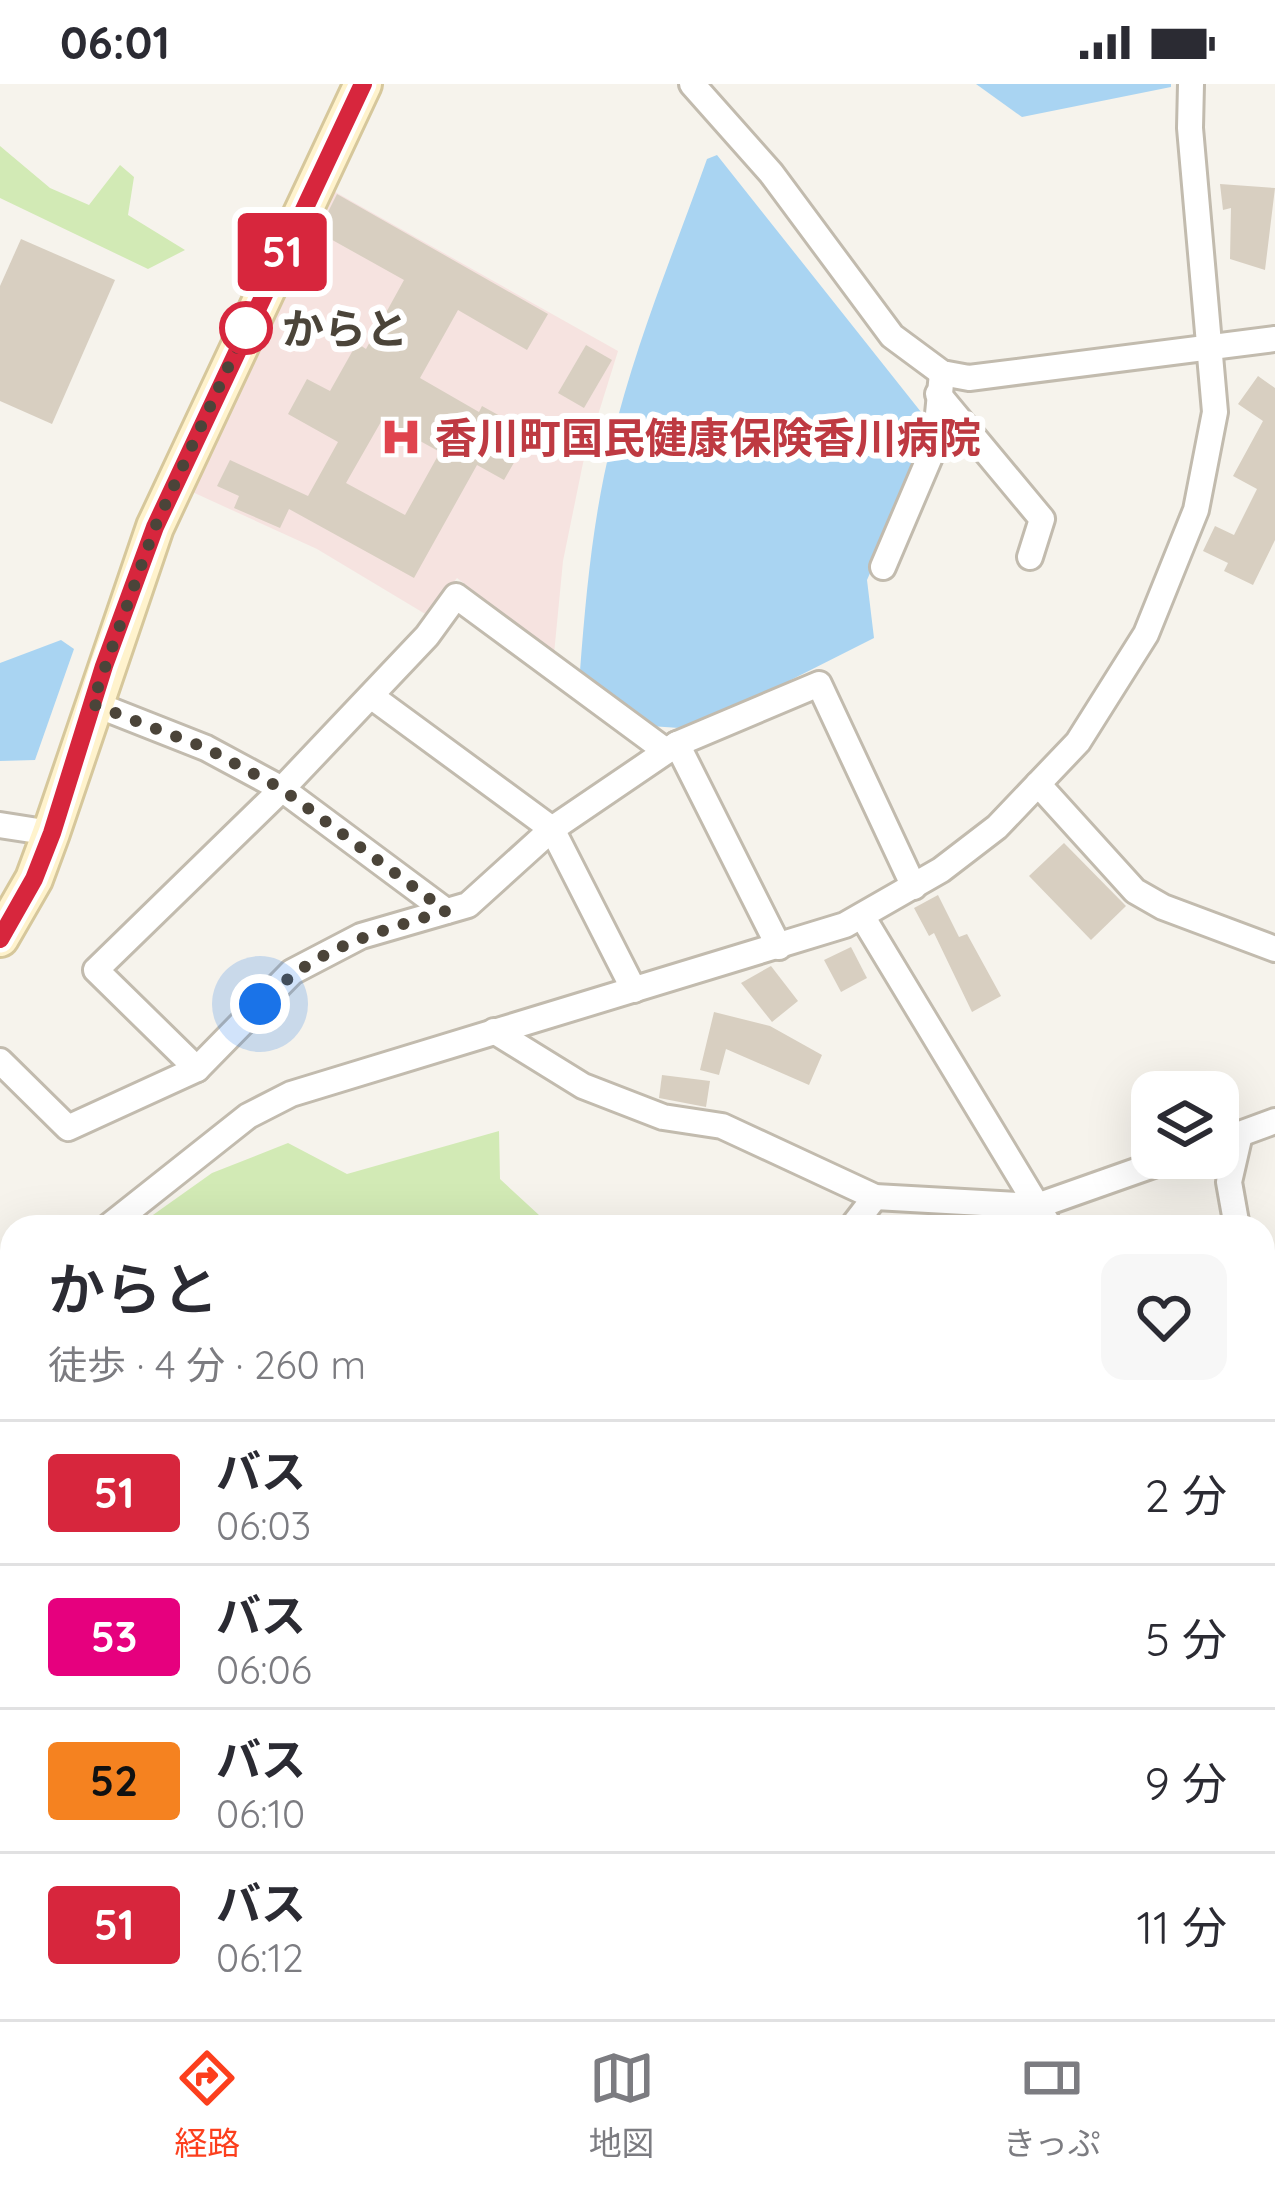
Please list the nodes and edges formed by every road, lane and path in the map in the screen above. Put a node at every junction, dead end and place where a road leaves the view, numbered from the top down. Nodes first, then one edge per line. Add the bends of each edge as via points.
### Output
1 (363, 84) edge
2 (692, 84) edge
3 (1191, 84) edge
4 (1275, 339) edge
5 (1210, 347) junction
6 (940, 384) junction
7 (1030, 556) dead end
8 (883, 567) dead end
9 (370, 696) junction
10 (92, 704) junction
11 (671, 748) junction
12 (1038, 784) junction
13 (282, 789) junction
14 (0, 824) edge
15 (552, 829) junction
16 (52, 833) junction
17 (914, 887) junction
18 (446, 911) junction
19 (862, 916) junction
20 (0, 938) edge
21 (779, 947) junction
22 (1275, 949) edge
23 (634, 990) junction
24 (494, 1031) junction
25 (0, 1061) edge
26 (197, 1069) junction
27 (1275, 1121) edge
28 (1239, 1134) edge
29 (1131, 1177) edge
30 (1228, 1179) edge
31 (875, 1197) junction
32 (123, 1215) edge
33 (861, 1215) edge
34 (1003, 1215) edge
35 (1035, 1215) edge
36 (1049, 1215) edge
37 (1235, 1215) edge

1 - 10 main road via 163,508
2 - 6 street via 771,173 892,336
3 - 5 street
4 - 5 street
5 - 6 street
5 - 12 street via 1215,412 1196,510 1146,634 1078,742
6 - 7 street via 1042,519
6 - 8 street via 935,445
9 - 11 street via 456,596
9 - 13 street
9 - 15 street
10 - 13 street via 206,748
10 - 16 main road
11 - 15 street
11 - 17 street via 818,684
11 - 21 street
12 - 17 street via 997,827
12 - 22 street via 1136,890
13 - 18 street
13 - 26 street via 96,970
14 - 16 street
15 - 18 street via 468,905
15 - 23 street
16 - 20 main road
17 - 19 street
18 - 26 street via 361,936 292,972
19 - 21 street
19 - 35 street
21 - 23 street
23 - 24 street
24 - 31 street via 583,1086 663,1117 722,1126
24 - 32 street via 291,1094 248,1116
25 - 26 street via 68,1128
27 - 28 street
29 - 36 street
30 - 37 street
31 - 33 street
31 - 34 street

